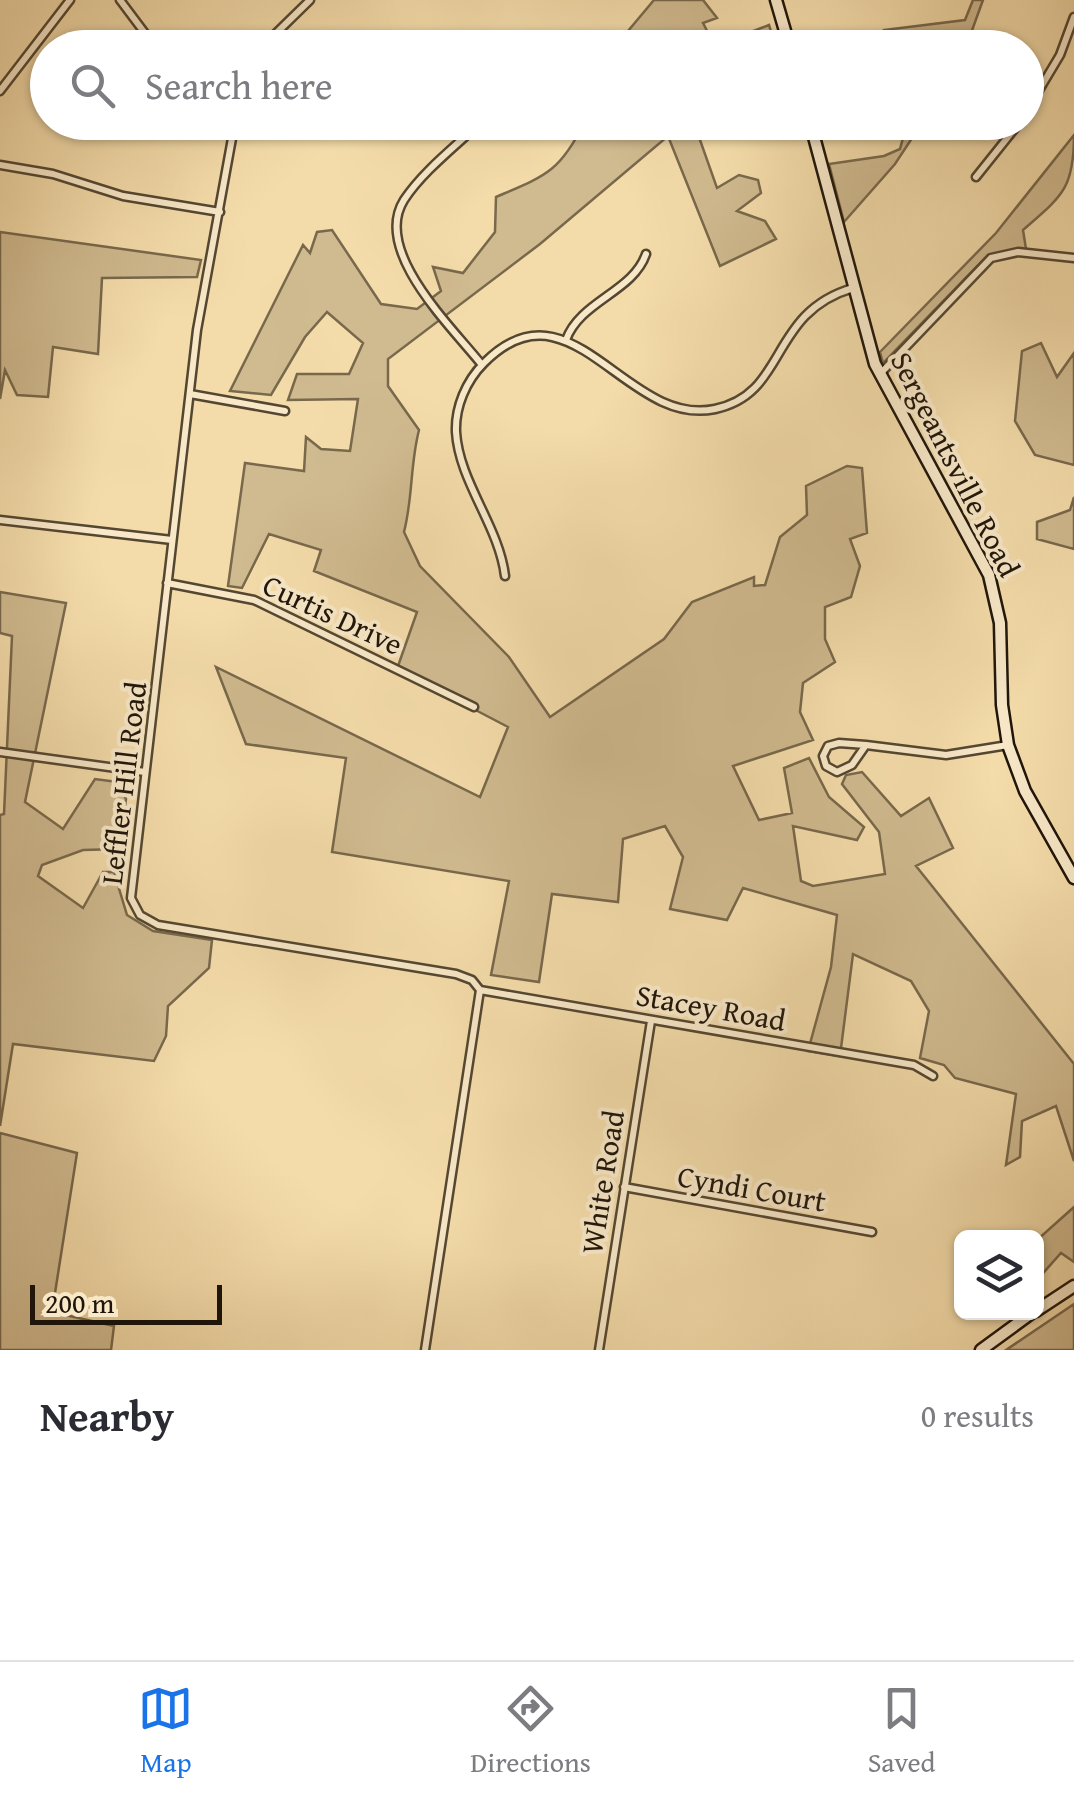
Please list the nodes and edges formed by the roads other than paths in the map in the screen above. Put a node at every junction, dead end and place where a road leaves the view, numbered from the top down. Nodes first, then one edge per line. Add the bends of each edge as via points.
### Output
1 (70, 0) edge
2 (120, 0) edge
3 (310, 0) edge
4 (776, 0) edge
5 (1074, 17) edge
6 (47, 30) edge
7 (142, 30) edge
8 (279, 30) edge
9 (785, 30) edge
10 (30, 52) edge
11 (1044, 82) edge
12 (0, 91) edge
13 (232, 140) edge
14 (463, 140) edge
15 (815, 140) edge
16 (1006, 140) edge
17 (0, 166) edge
18 (976, 177) dead end
19 (220, 212) junction
20 (646, 254) dead end
21 (1074, 258) edge
22 (853, 288) junction
23 (566, 340) junction
24 (482, 365) junction
25 (880, 374) junction
26 (190, 394) junction
27 (285, 411) dead end
28 (0, 520) edge
29 (172, 540) junction
30 (505, 576) dead end
31 (167, 582) junction
32 (474, 707) dead end
33 (866, 745) junction
34 (1008, 745) junction
35 (0, 752) edge
36 (145, 772) junction
37 (1074, 878) edge
38 (480, 990) junction
39 (651, 1022) junction
40 (933, 1076) dead end
41 (624, 1187) junction
42 (872, 1232) dead end
43 (1074, 1286) edge
44 (1044, 1306) edge
45 (1024, 1320) edge
46 (424, 1350) edge
47 (599, 1350) edge
48 (981, 1350) edge

1 - 6 street
2 - 7 street
3 - 8 street
4 - 9 main road
5 - 11 street
10 - 12 street
13 - 19 street, Leffler Hill Road
14 - 24 street via 406,197 396,238 402,261
15 - 22 main road, Sergeantsville Road
16 - 18 street
17 - 19 street
19 - 26 street, Leffler Hill Road
20 - 23 street via 640,268 579,316
21 - 25 street via 1018,252 991,258
22 - 23 street via 810,307 763,379 715,410 657,403
22 - 25 main road, Sergeantsville Road
23 - 24 street via 518,342
24 - 30 street via 464,392 456,431 501,548
25 - 34 main road, Sergeantsville Road via 989,574 1000,623
26 - 27 street
26 - 29 street, Leffler Hill Road
28 - 29 street
29 - 31 street, Leffler Hill Road
31 - 32 street, Curtis Drive via 254,600
31 - 36 street, Leffler Hill Road
33 - 33 street via 833,744 824,750 824,762 831,770 846,770
33 - 34 street via 946,755
34 - 37 main road, Sergeantsville Road via 1025,791
35 - 36 street
36 - 38 street, Leffler Hill Road via 130,888 134,908 148,920 456,974
38 - 39 street, Stacey Road
38 - 46 street
39 - 40 street, Stacey Road via 914,1065
39 - 41 street, White Road
41 - 42 street, Cyndi Court
41 - 47 street, White Road
43 - 44 main road
45 - 48 main road

